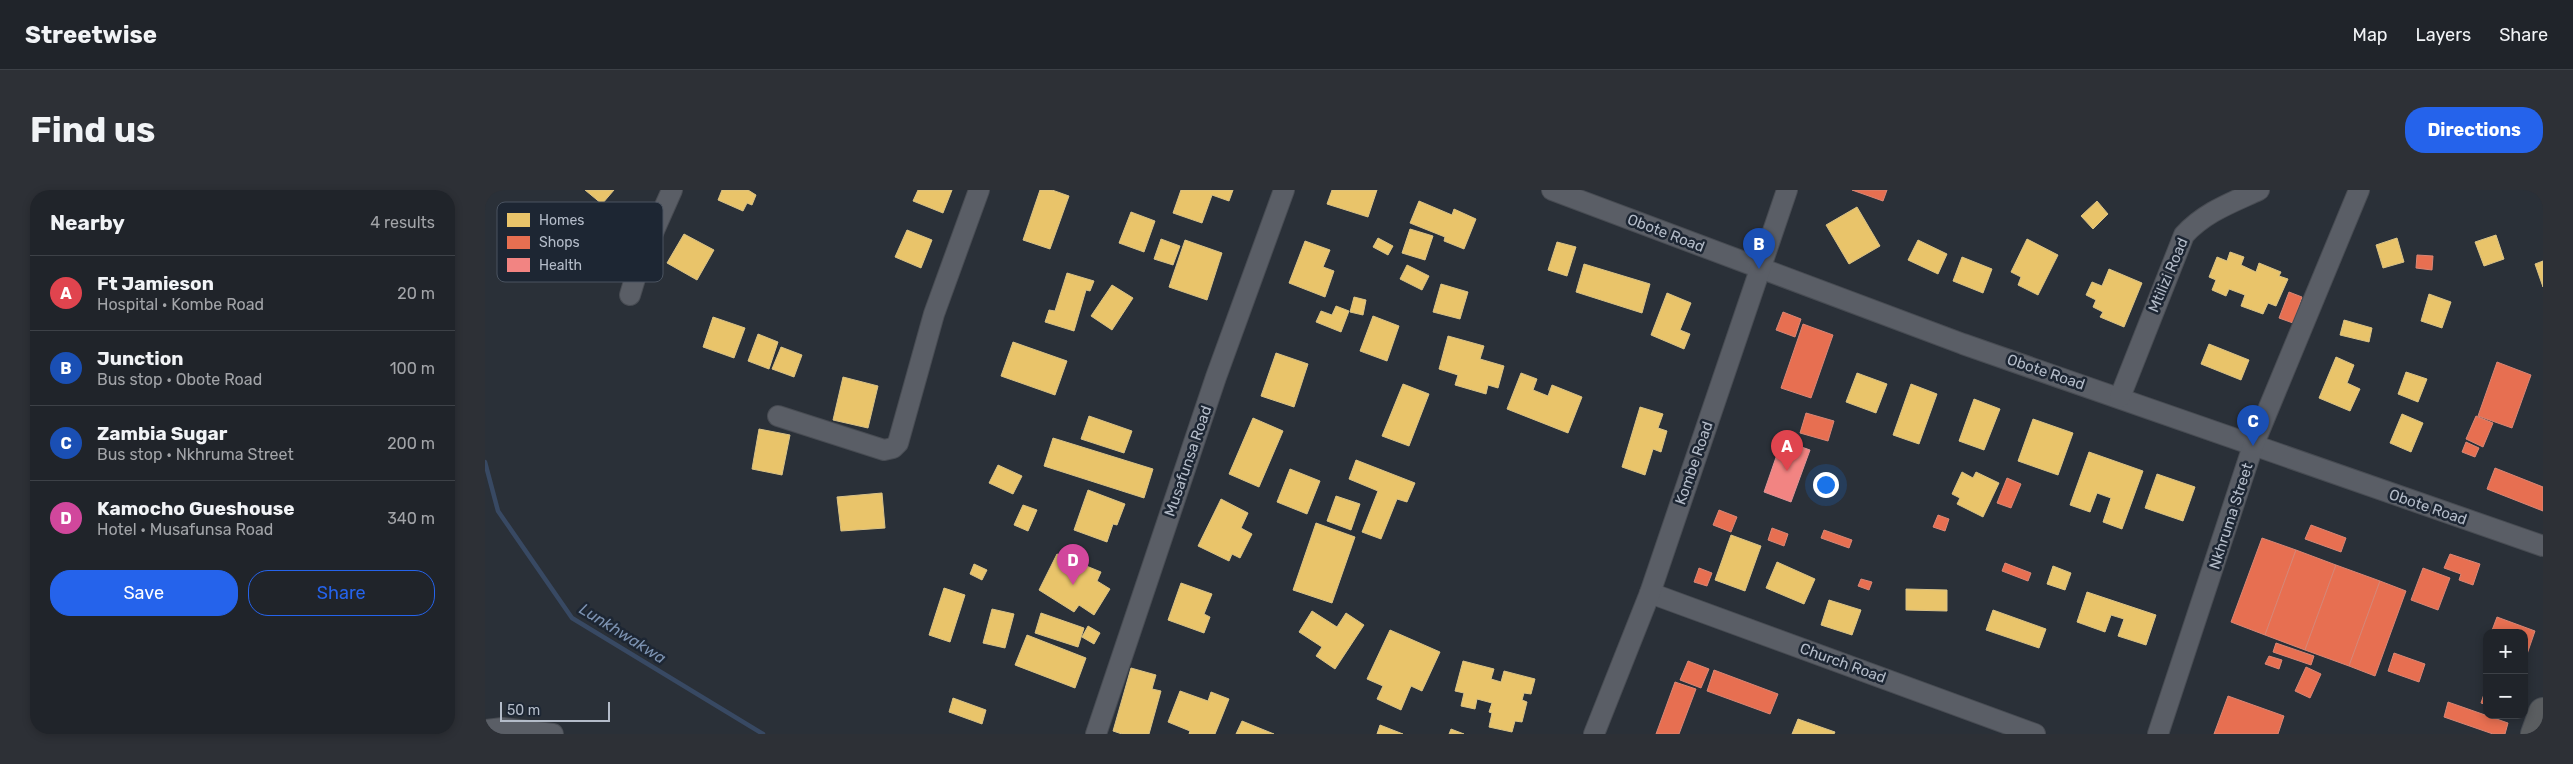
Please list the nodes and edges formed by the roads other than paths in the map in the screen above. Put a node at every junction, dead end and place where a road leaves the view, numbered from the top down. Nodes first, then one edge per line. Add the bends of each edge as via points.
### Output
1 (672, 190) edge
2 (979, 190) edge
3 (1284, 190) edge
4 (1552, 190) edge
5 (1787, 190) edge
6 (2259, 190) edge
7 (2359, 190) edge
8 (663, 210) edge
9 (1759, 269) junction
10 (633, 282) edge
11 (629, 295) dead end
12 (2120, 397) junction
13 (778, 416) dead end
14 (2253, 446) junction
15 (2543, 546) edge
16 (1650, 593) junction
17 (2543, 712) edge
18 (485, 730) edge
19 (553, 734) edge
20 (1096, 734) edge
21 (1594, 734) edge
22 (2035, 734) edge
23 (2158, 734) edge
24 (2535, 734) edge

1 - 8 street
2 - 13 street via 934,314 898,443 884,450
3 - 20 street, Musafunsa Road via 1216,377
4 - 9 street, Obote Road
5 - 9 street, Kombe Road
6 - 12 street, Mtilizi Road via 2211,211 2184,235
7 - 14 street, Nkhruma Street
9 - 12 street, Obote Road via 1963,344
9 - 16 street, Kombe Road
10 - 11 street
12 - 14 street, Obote Road
14 - 15 street, Obote Road
14 - 23 street, Nkhruma Street
16 - 21 street, Kombe Road
16 - 22 street, Church Road
17 - 24 highway
18 - 19 street via 503,728

